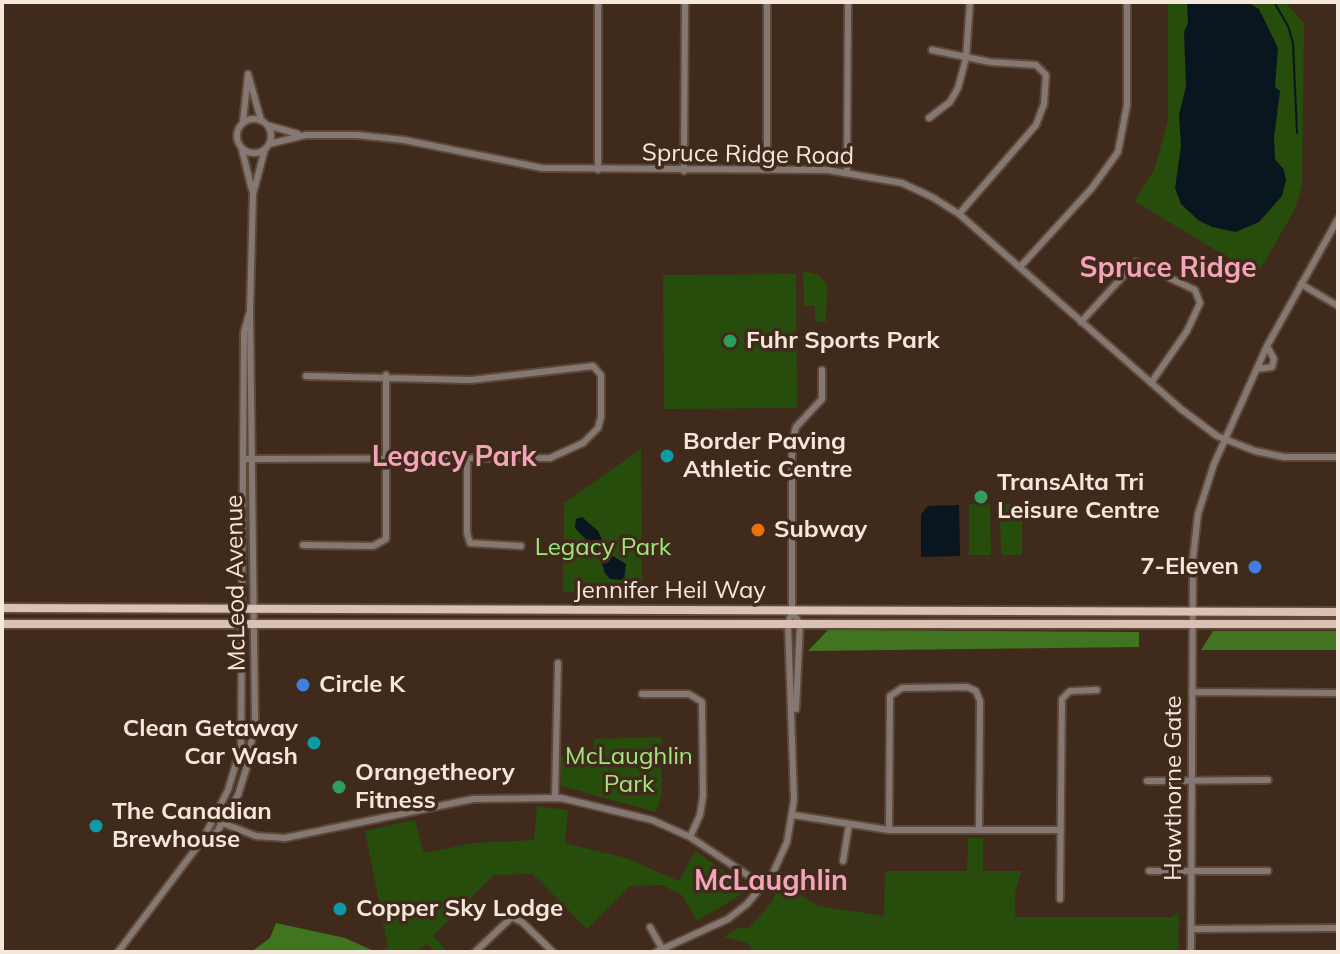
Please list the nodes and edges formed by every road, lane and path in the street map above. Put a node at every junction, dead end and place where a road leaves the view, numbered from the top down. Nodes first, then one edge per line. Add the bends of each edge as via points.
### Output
1 (598, 2) edge
2 (685, 2) edge
3 (767, 2) edge
4 (848, 2) edge
5 (970, 2) edge
6 (1127, 2) edge
7 (932, 50) dead end
8 (966, 58) junction
9 (929, 118) dead end
10 (264, 122) junction
11 (242, 123) junction
12 (306, 135) junction
13 (267, 146) junction
14 (241, 147) junction
15 (598, 170) junction
16 (767, 170) junction
17 (684, 171) junction
18 (847, 171) junction
19 (253, 194) junction
20 (959, 214) junction
21 (1338, 219) edge
22 (1020, 267) junction
23 (1301, 284) junction
24 (1338, 306) edge
25 (250, 310) junction
26 (1081, 322) junction
27 (1267, 346) junction
28 (1257, 369) junction
29 (822, 370) dead end
30 (386, 375) junction
31 (306, 376) dead end
32 (1151, 383) junction
33 (1225, 440) junction
34 (1338, 457) edge
35 (244, 459) junction
36 (253, 459) junction
37 (387, 460) junction
38 (467, 460) junction
39 (303, 545) dead end
40 (521, 546) dead end
41 (2, 608) edge
42 (249, 611) junction
43 (792, 611) junction
44 (1192, 612) junction
45 (1338, 612) edge
46 (2, 624) edge
47 (243, 624) junction
48 (255, 624) junction
49 (788, 624) junction
50 (800, 624) junction
51 (1192, 624) junction
52 (1338, 624) edge
53 (558, 663) dead end
54 (1097, 690) dead end
55 (1192, 692) junction
56 (1338, 693) edge
57 (642, 694) dead end
58 (794, 727) junction
59 (1191, 780) junction
60 (1268, 780) dead end
61 (1147, 781) dead end
62 (555, 797) junction
63 (793, 815) junction
64 (214, 818) junction
65 (223, 824) junction
66 (849, 825) junction
67 (889, 830) junction
68 (979, 830) junction
69 (1061, 830) junction
70 (690, 837) junction
71 (203, 839) junction
72 (843, 861) dead end
73 (1149, 871) dead end
74 (1191, 871) junction
75 (1268, 871) dead end
76 (764, 886) junction
77 (1060, 899) dead end
78 (650, 927) dead end
79 (1338, 928) edge
80 (1191, 929) junction
81 (661, 951) edge
82 (118, 952) edge
83 (475, 952) edge
84 (553, 952) edge
85 (1191, 952) edge

1 - 15 street
2 - 17 street
3 - 16 street
4 - 18 street
5 - 8 street
6 - 22 street via 1127,105 1118,152
7 - 8 street
8 - 9 street via 954,95
8 - 20 street via 1036,65 1046,75 1036,125
10 - 11 street
10 - 11 street via 248,74
10 - 12 street, Spruce Ridge Road
10 - 13 street via 271,135
11 - 14 street via 237,133
12 - 13 street, Spruce Ridge Road
12 - 15 street, Spruce Ridge Road via 381,137 513,164
13 - 14 street via 254,153
13 - 19 street, McLeod Avenue
14 - 19 street, McLeod Avenue
15 - 17 street, Spruce Ridge Road
16 - 17 street, Spruce Ridge Road
16 - 18 street, Spruce Ridge Road
18 - 20 street, Spruce Ridge Road via 902,183
19 - 25 street, McLeod Avenue
20 - 22 street, Spruce Ridge Road
21 - 23 street
22 - 26 street, Spruce Ridge Road
23 - 24 street
23 - 27 street
25 - 35 street, McLeod Avenue via 244,332
25 - 36 street, McLeod Avenue
26 - 32 street, Spruce Ridge Road
26 - 32 street via 1136,262 1195,290 1200,299 1191,323
27 - 28 street
27 - 28 street via 1273,365
28 - 33 street, Hawthorne Gate
29 - 43 street via 822,399 796,427 792,442
30 - 31 street
30 - 37 street
30 - 38 street via 471,380 587,365 601,371 600,423 576,448 550,458
32 - 33 street, Spruce Ridge Road
33 - 34 street, Spruce Ridge Road via 1284,457
33 - 44 street, Hawthorne Gate via 1198,514
35 - 36 street
35 - 42 street, McLeod Avenue
36 - 37 street
36 - 42 street, McLeod Avenue
37 - 38 street
37 - 39 street via 384,542
38 - 40 street via 467,538 480,546
41 - 42 main road, Jennifer Heil Way
42 - 43 main road, Jennifer Heil Way
42 - 47 street, McLeod Avenue
42 - 48 street, McLeod Avenue
43 - 44 main road, Jennifer Heil Way
43 - 49 street
43 - 50 street
44 - 45 main road, Jennifer Heil Way
44 - 51 street, Hawthorne Gate
46 - 47 main road, Jennifer Heil Way
47 - 48 main road, Jennifer Heil Way
47 - 64 street, McLeod Avenue via 241,747
48 - 49 main road, Jennifer Heil Way
48 - 65 street, McLeod Avenue via 252,742 238,795
49 - 50 main road, Jennifer Heil Way
49 - 58 street
50 - 51 main road, Jennifer Heil Way
50 - 58 street
51 - 52 main road, Jennifer Heil Way
51 - 55 street, Hawthorne Gate
53 - 62 street
54 - 69 street via 1070,691 1062,699
55 - 56 street
55 - 59 street, Hawthorne Gate
57 - 70 street via 694,694 702,702 703,796
58 - 63 street
59 - 60 street
59 - 61 street
59 - 74 street, Hawthorne Gate
62 - 65 street via 473,799 285,838 256,836
62 - 70 street via 622,810
63 - 66 street
63 - 76 street via 780,860
64 - 65 street
64 - 71 street, McLeod Avenue
65 - 71 street, McLeod Avenue
66 - 67 street
66 - 72 street
67 - 68 street
67 - 68 street via 890,696 902,688 956,687 972,689 980,701
68 - 69 street
69 - 77 street
70 - 76 street
71 - 82 street, McLeod Avenue
73 - 74 street
74 - 75 street
74 - 80 street, Hawthorne Gate
76 - 81 street via 728,919
78 - 81 street
79 - 80 street
80 - 85 street, Hawthorne Gate
83 - 84 street via 512,917

